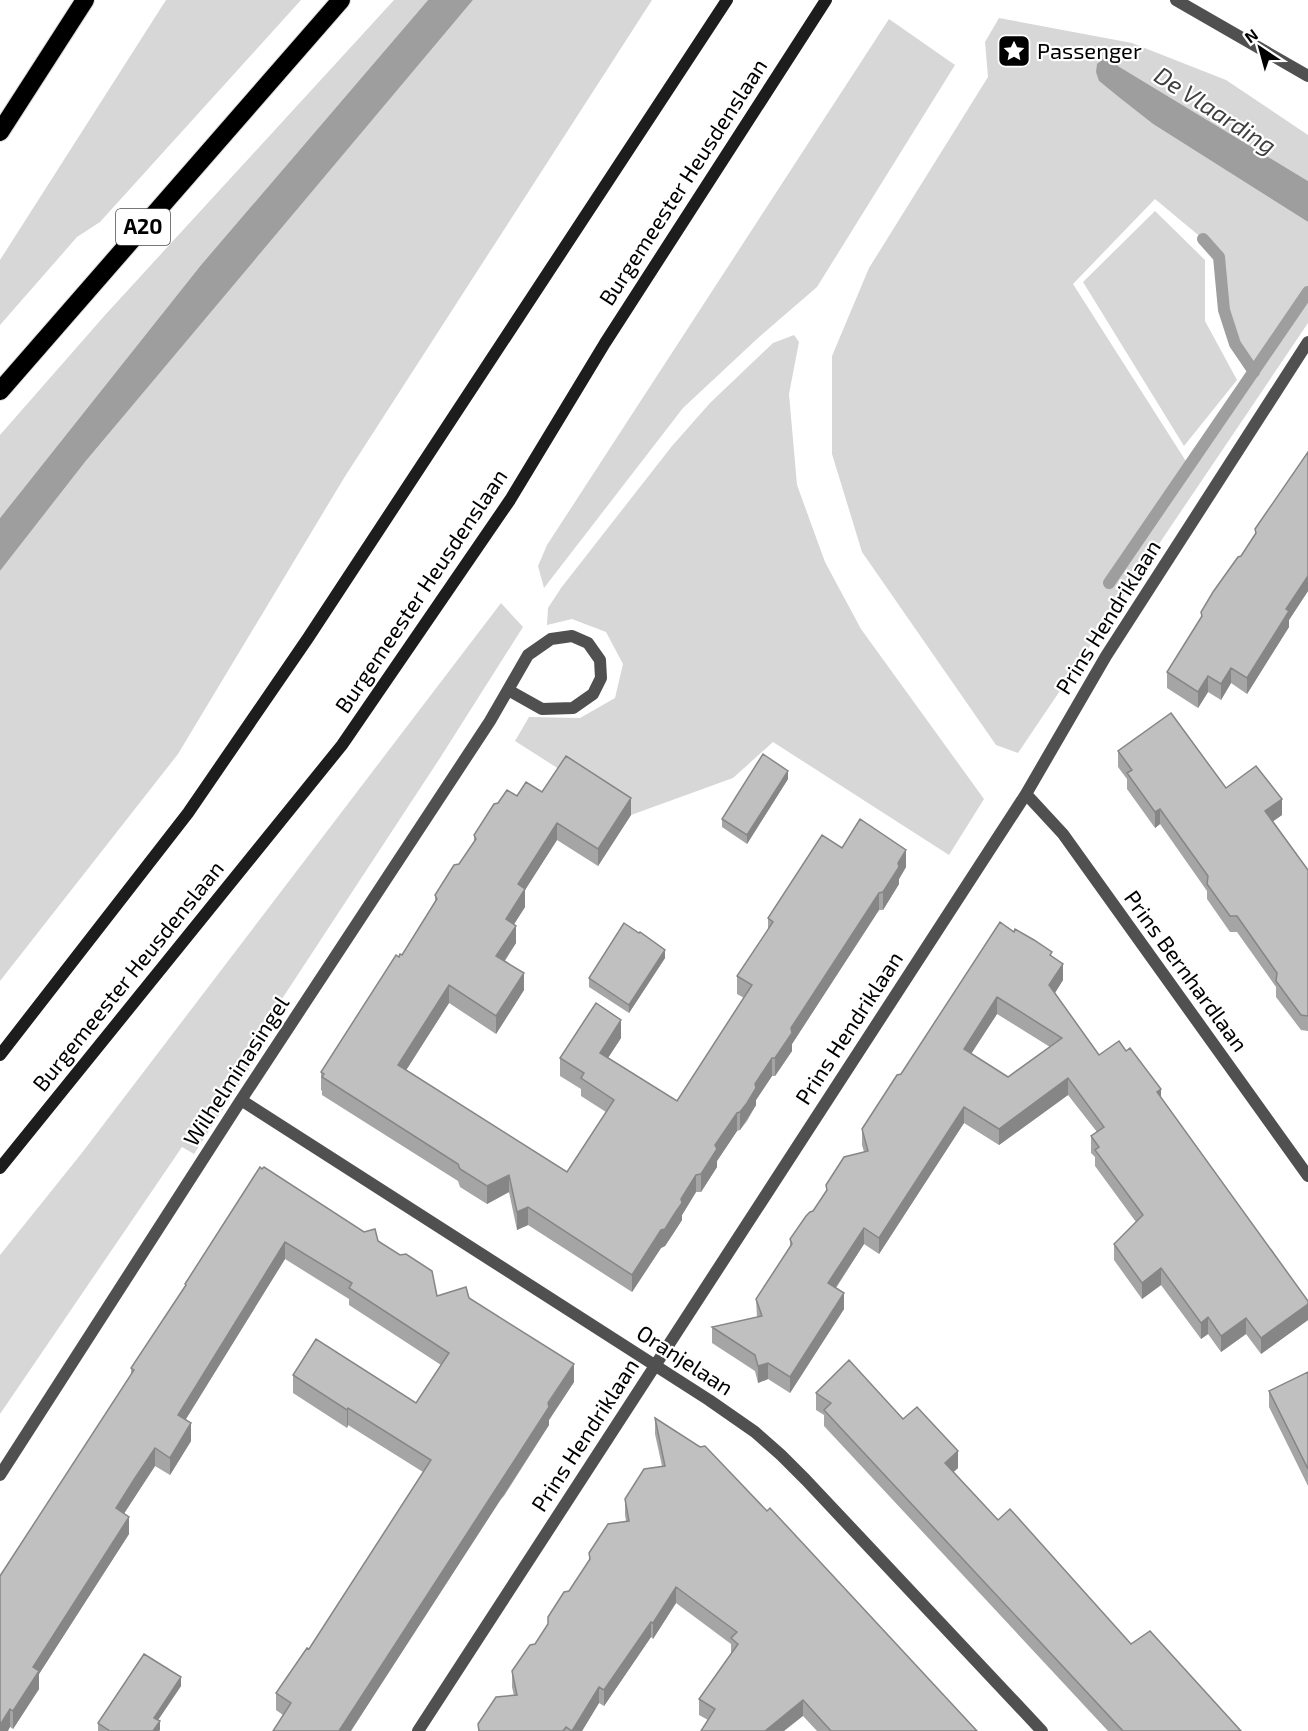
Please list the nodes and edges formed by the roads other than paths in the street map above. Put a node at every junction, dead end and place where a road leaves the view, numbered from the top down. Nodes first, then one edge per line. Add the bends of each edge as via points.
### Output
1 (85, 0) edge
2 (330, 0) edge
3 (341, 0) edge
4 (727, 0) edge
5 (825, 0) edge
6 (1176, 0) edge
7 (285, 62) junction
8 (1308, 76) edge
9 (0, 132) edge
10 (1308, 342) edge
11 (0, 391) edge
12 (508, 690) junction
13 (1026, 794) junction
14 (0, 1055) edge
15 (241, 1100) junction
16 (0, 1168) edge
17 (1308, 1176) edge
18 (655, 1365) junction
19 (0, 1475) edge
20 (418, 1731) edge
21 (1042, 1731) edge

1 - 9 highway
2 - 7 highway, A20
3 - 7 highway, A20
4 - 14 main road via 308,638 188,813
5 - 16 main road, Burgemeester Heusdenslaan via 605,343 510,500 342,745
6 - 8 street
7 - 11 highway, A20
10 - 13 street, Prins Hendriklaan via 1106,656
12 - 12 street, Wilhelminasingel via 528,655 551,639 572,636 588,643 600,660 601,678 593,694 573,708 542,708
12 - 15 street, Wilhelminasingel
13 - 17 street, Prins Bernhardlaan via 1063,834
13 - 18 street, Prins Hendriklaan
15 - 18 street, Oranjelaan
15 - 19 street, Wilhelminasingel
18 - 20 street, Prins Hendriklaan
18 - 21 street, Oranjelaan via 754,1432 781,1455

